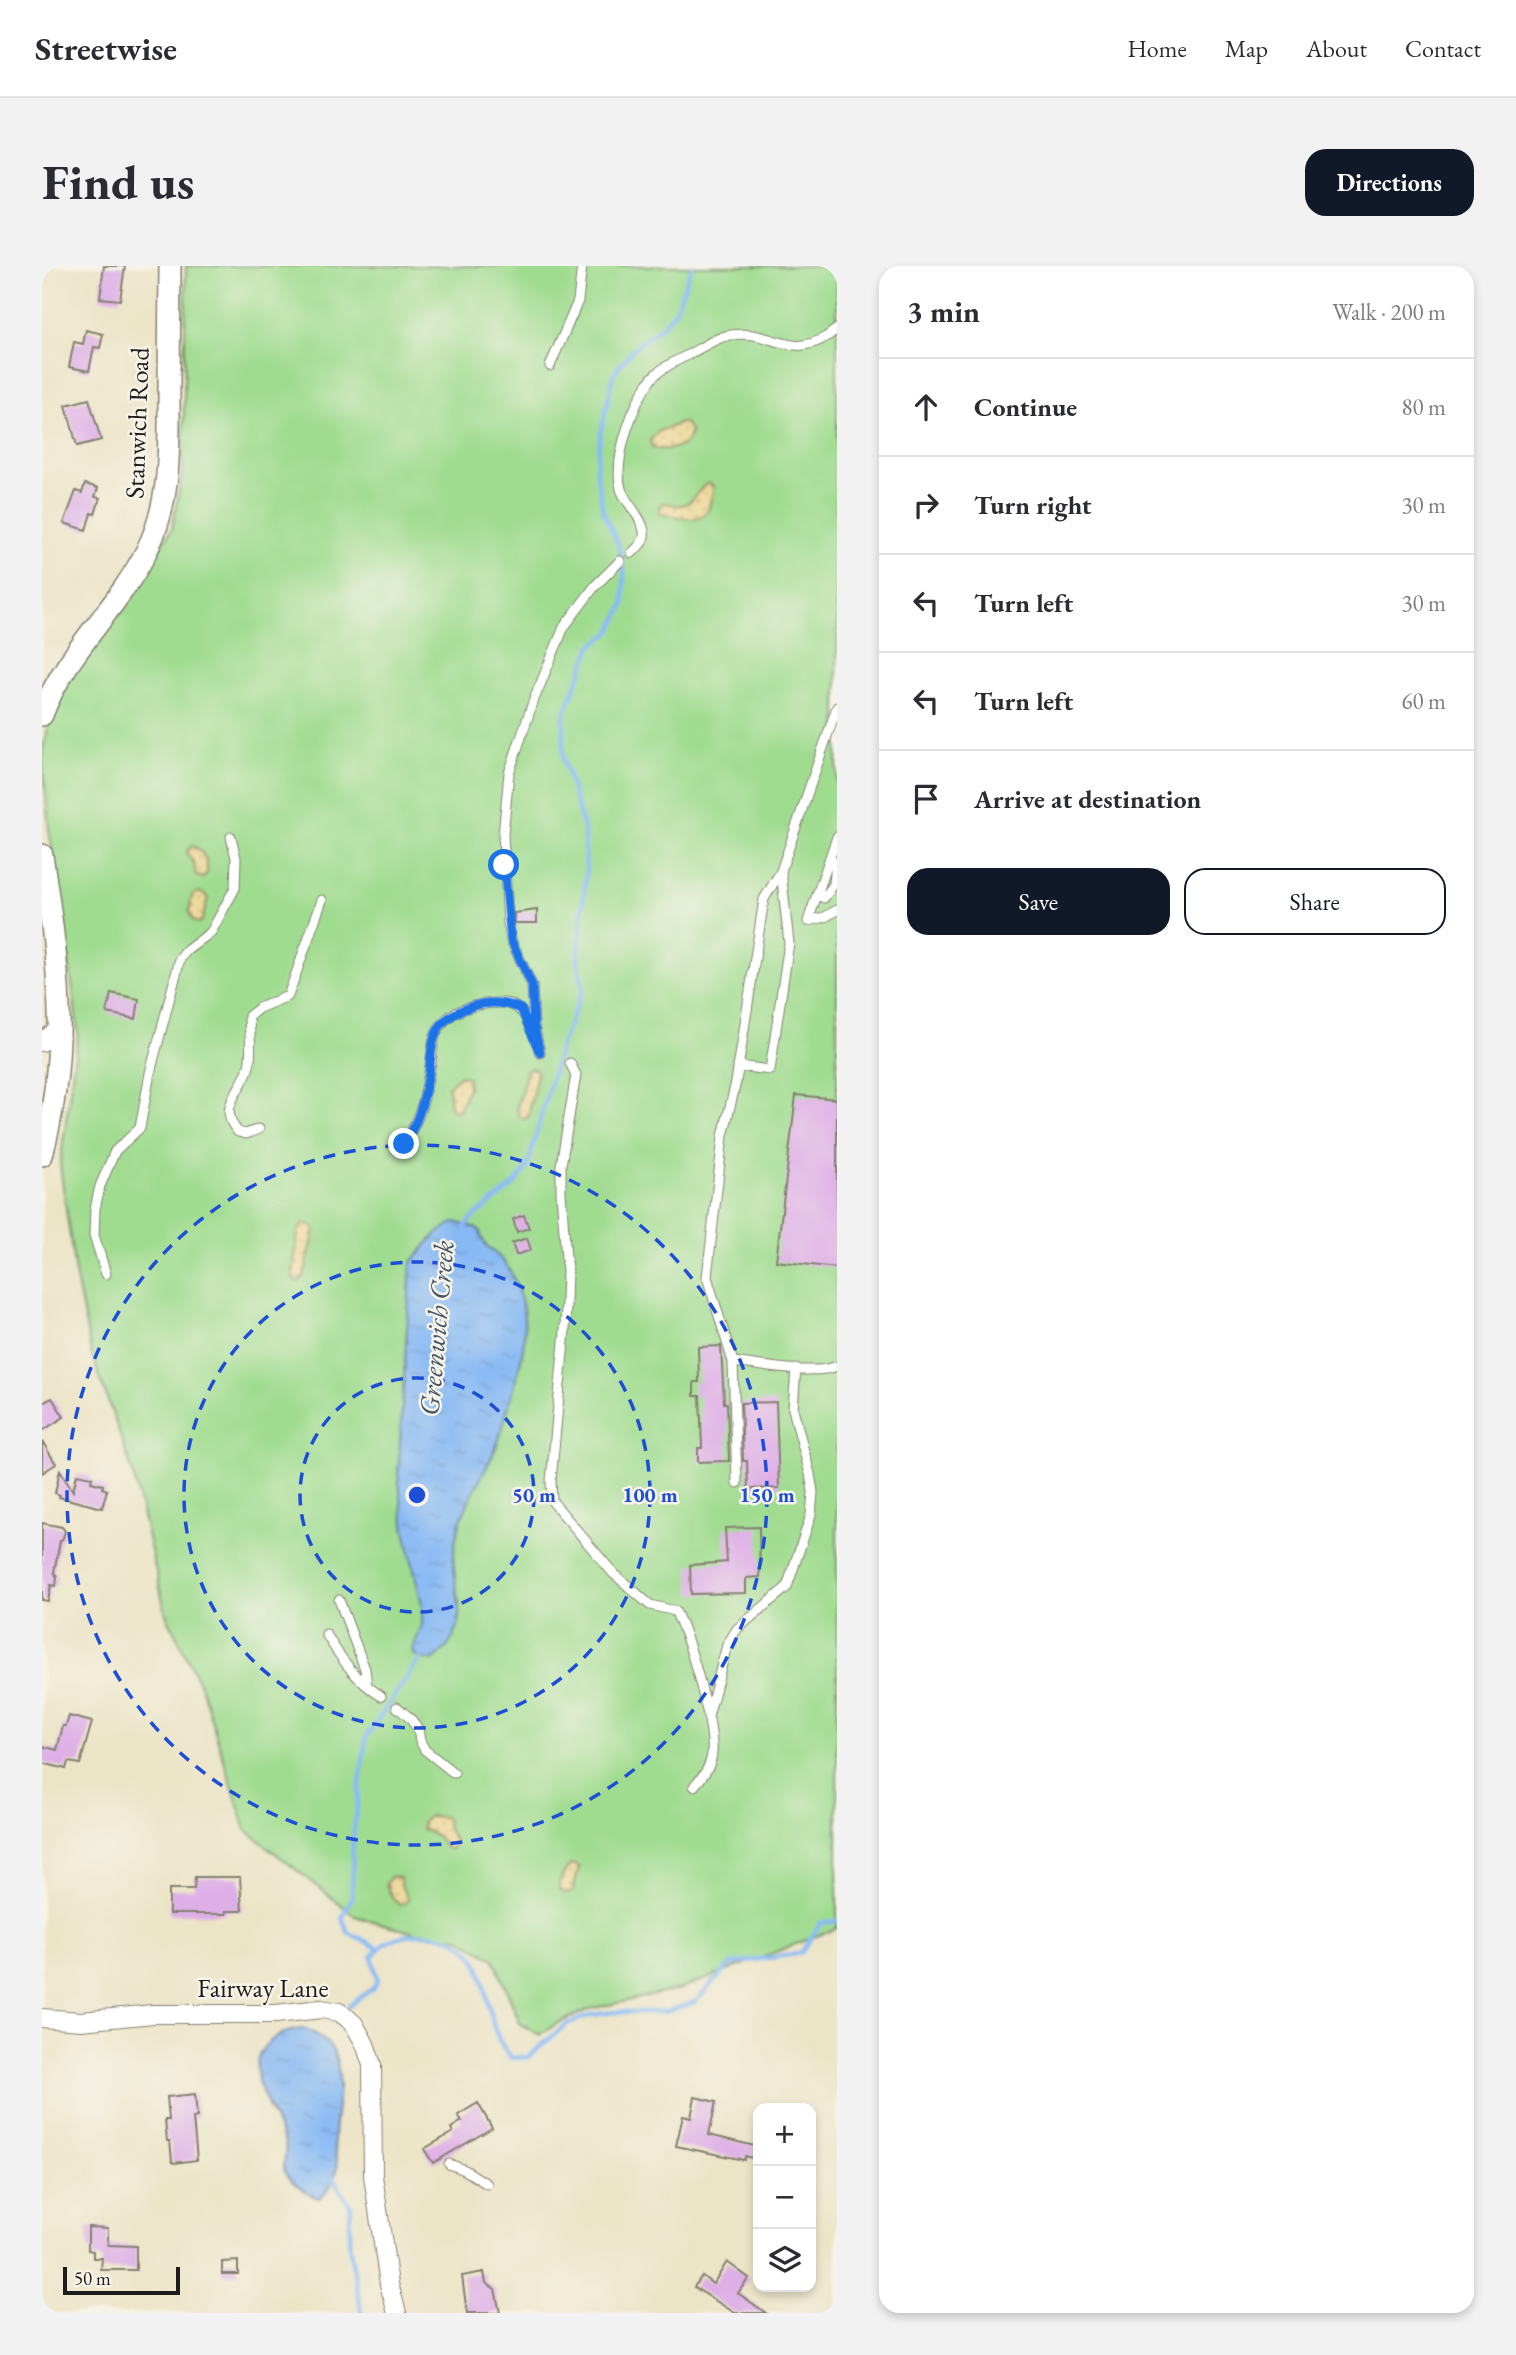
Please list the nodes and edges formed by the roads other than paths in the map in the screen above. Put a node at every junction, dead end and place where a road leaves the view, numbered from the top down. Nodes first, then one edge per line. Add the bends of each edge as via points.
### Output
1 (170, 266) edge
2 (582, 266) edge
3 (837, 329) edge
4 (550, 366) dead end
5 (632, 553) dead end
6 (620, 561) dead end
7 (837, 707) edge
8 (42, 715) edge
9 (231, 837) dead end
10 (837, 837) edge
11 (42, 856) edge
12 (836, 862) edge
13 (781, 871) junction
14 (817, 875) junction
15 (836, 882) edge
16 (824, 898) dead end
17 (322, 900) dead end
18 (837, 910) edge
19 (61, 1028) junction
20 (42, 1042) edge
21 (570, 1063) dead end
22 (738, 1066) junction
23 (259, 1129) dead end
24 (404, 1144) dead end
25 (42, 1155) edge
26 (106, 1274) dead end
27 (733, 1362) junction
28 (837, 1366) edge
29 (796, 1369) junction
30 (737, 1483) dead end
31 (339, 1600) dead end
32 (326, 1634) dead end
33 (367, 1685) junction
34 (382, 1696) dead end
35 (397, 1707) dead end
36 (708, 1719) junction
37 (454, 1773) dead end
38 (694, 1786) dead end
39 (42, 2018) edge
40 (449, 2164) dead end
41 (487, 2184) dead end
42 (397, 2313) edge

1 - 8 street, Stanwich Road via 169,448 160,518 138,568 70,660
2 - 4 lane via 578,301
3 - 5 lane via 813,345 800,346 729,335 684,356 652,379 627,427 620,464 621,489 645,534
6 - 24 lane via 564,627 509,773 503,835 508,922 511,940 532,985 540,1053 521,1009 509,1004 476,1005 447,1018 435,1036 421,1111
7 - 13 lane
9 - 26 lane via 235,888 211,932 180,959 140,1128 116,1151 100,1186 94,1235
10 - 14 lane
11 - 19 street
12 - 15 lane
13 - 22 lane via 764,899
13 - 22 lane via 789,943 770,1070
14 - 15 lane
14 - 18 lane via 808,921
15 - 16 lane
17 - 23 lane via 288,996 249,1016 249,1066 232,1098 230,1120 238,1132
19 - 20 street
19 - 25 street via 57,1088
21 - 36 lane via 576,1075 561,1165 565,1331 552,1501 635,1594 650,1605 675,1611 688,1640
22 - 27 lane via 723,1136 707,1277
27 - 29 lane
27 - 30 lane
28 - 29 lane
29 - 36 lane via 793,1409 810,1474 811,1515 787,1587 737,1629 727,1645
31 - 33 lane
32 - 33 lane via 342,1660
33 - 34 lane
35 - 37 lane via 418,1729 425,1750
36 - 38 lane via 713,1752 709,1768
39 - 42 street, Fairway Lane via 81,2021 321,2009 346,2017 365,2043 372,2065 373,2176 391,2301
40 - 41 lane

